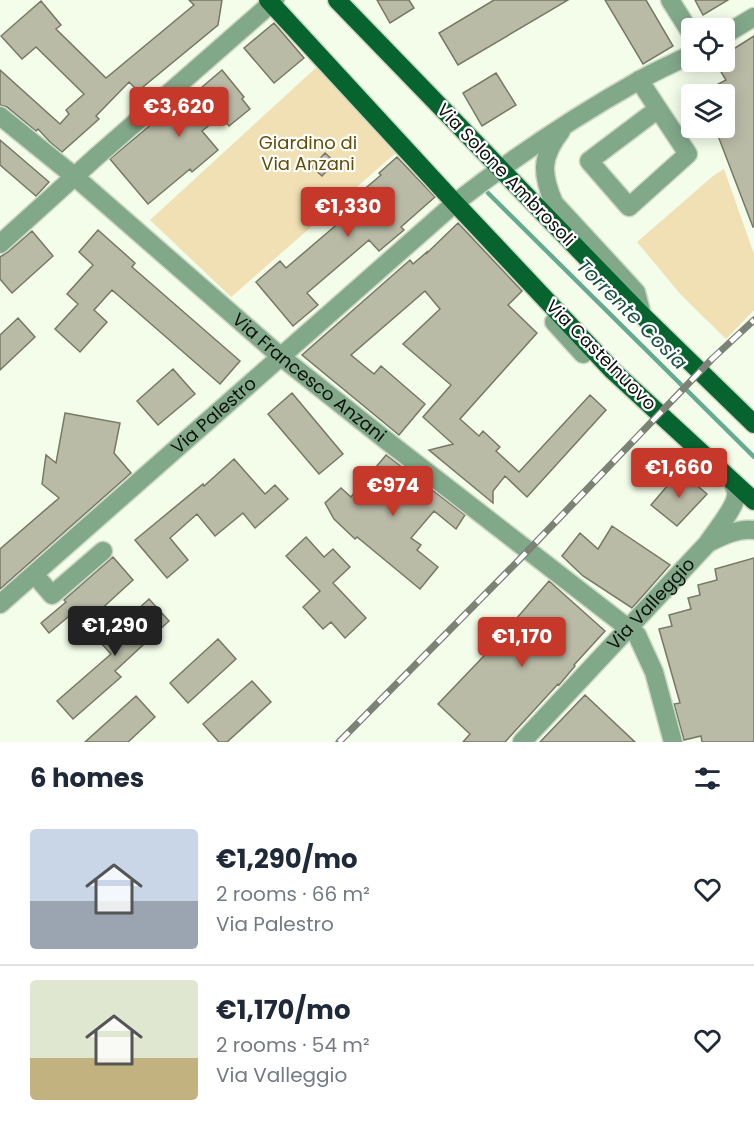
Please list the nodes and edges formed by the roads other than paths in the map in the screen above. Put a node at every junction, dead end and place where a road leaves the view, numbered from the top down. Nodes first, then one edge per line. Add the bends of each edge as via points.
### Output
1 (337, 0) edge
2 (670, 0) edge
3 (271, 1) edge
4 (754, 17) edge
5 (681, 18) edge
6 (735, 28) edge
7 (681, 59) edge
8 (639, 80) junction
9 (658, 109) junction
10 (0, 116) edge
11 (566, 125) junction
12 (495, 173) junction
13 (74, 176) junction
14 (460, 198) junction
15 (0, 244) edge
16 (544, 298) junction
17 (642, 315) junction
18 (280, 356) junction
19 (606, 364) junction
20 (754, 424) edge
21 (732, 482) junction
22 (754, 501) edge
23 (754, 530) edge
24 (706, 543) junction
25 (103, 551) dead end
26 (35, 575) junction
27 (0, 604) edge
28 (628, 628) junction
29 (522, 742) edge
30 (673, 742) edge

1 - 12 main road, Via Solone Ambrosoli
2 - 5 street
3 - 13 street
3 - 14 main road
4 - 6 street
7 - 8 street, Via Palestro
8 - 9 street
8 - 11 street, Via Palestro
9 - 9 street via 688,154 629,207 589,161
10 - 13 street, Via Francesco Anzani
11 - 12 street, Via Palestro
11 - 17 street via 545,159 548,190 554,203 636,292
12 - 14 street, Via Palestro
12 - 17 main road, Via Solone Ambrosoli
13 - 15 street
13 - 18 street, Via Francesco Anzani
14 - 16 main road, Via Castelnuovo
14 - 18 street, Via Palestro
16 - 19 main road, Via Castelnuovo
16 - 19 street via 544,312 552,327 578,355 595,365
17 - 20 main road, Via Solone Ambrosoli
18 - 26 street, Via Palestro
18 - 28 street, Via Francesco Anzani
19 - 21 main road, Via Castelnuovo
21 - 22 main road, Via Castelnuovo
21 - 24 street, Via Valleggio via 736,499
23 - 24 street, Via Valleggio via 734,532
24 - 28 street, Via Valleggio
25 - 26 street via 52,595
26 - 27 street, Via Palestro
28 - 29 street, Via Valleggio
28 - 30 street, Via Francesco Anzani via 637,635 654,672

